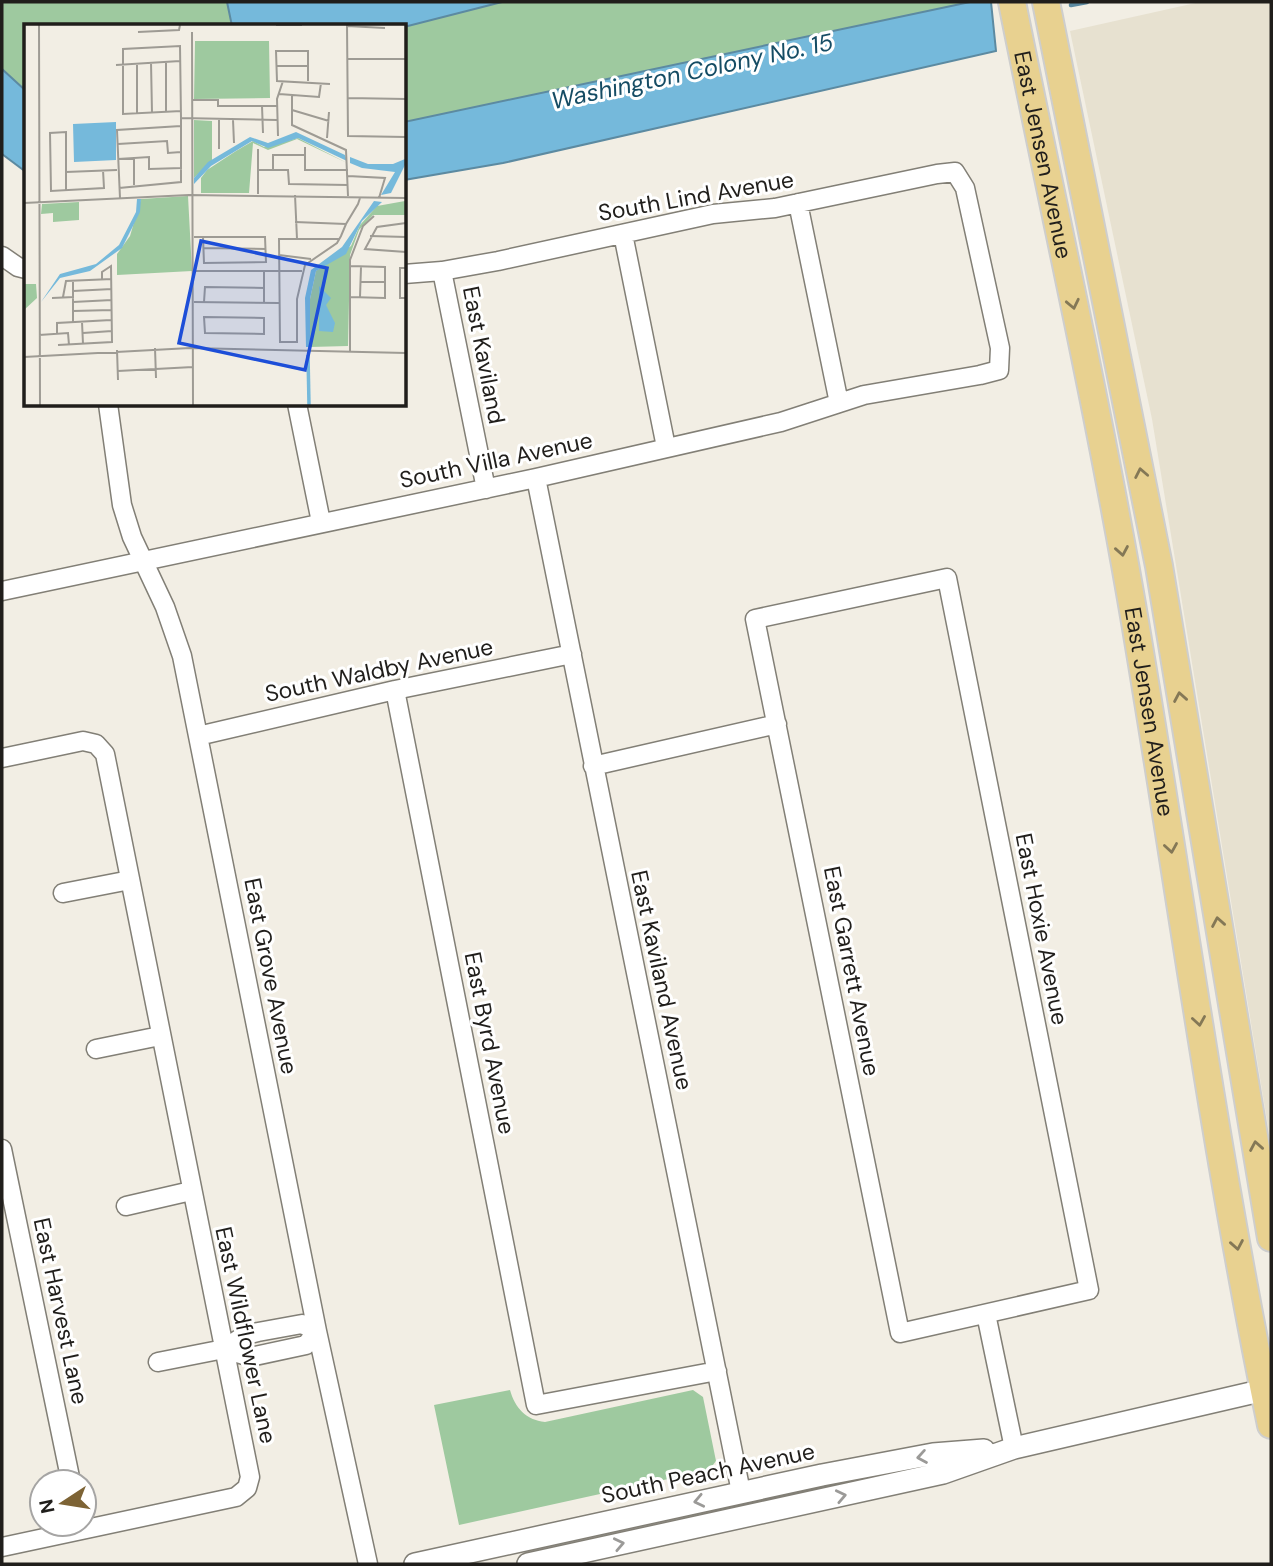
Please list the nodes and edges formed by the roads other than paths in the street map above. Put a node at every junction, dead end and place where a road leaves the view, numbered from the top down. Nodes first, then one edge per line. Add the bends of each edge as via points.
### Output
1 (1012, 2) edge
2 (1045, 2) edge
3 (798, 203) junction
4 (623, 234) junction
5 (2, 256) edge
6 (24, 268) edge
7 (442, 271) junction
8 (406, 275) edge
9 (999, 370) joint
10 (839, 403) junction
11 (108, 406) edge
12 (297, 406) edge
13 (667, 447) junction
14 (536, 478) junction
15 (486, 489) junction
16 (321, 522) junction
17 (145, 563) junction
18 (2, 592) edge
19 (754, 619) joint
20 (572, 654) junction
21 (395, 690) junction
22 (776, 724) junction
23 (198, 736) junction
24 (2, 758) edge
25 (593, 766) junction
26 (130, 880) junction
27 (62, 893) dead end
28 (160, 1036) junction
29 (96, 1049) dead end
30 (2, 1149) edge
31 (191, 1191) junction
32 (126, 1206) dead end
33 (1271, 1238) edge
34 (986, 1314) junction
35 (276, 1329) junction
36 (317, 1331) junction
37 (224, 1349) junction
38 (280, 1351) junction
39 (158, 1362) dead end
40 (717, 1371) junction
41 (1268, 1390) edge
42 (1271, 1425) edge
43 (1014, 1448) junction
44 (68, 1468) edge
45 (741, 1492) junction
46 (98, 1524) edge
47 (38, 1538) edge
48 (2, 1547) edge
49 (368, 1564) edge
50 (415, 1564) edge
51 (528, 1564) edge

1 -> 41 main road, East Jensen Avenue via 1110,482 1216,1122
33 -> 2 main road, East Jensen Avenue via 1159,566
3 - 4 street, South Lind Avenue via 713,214
3 - 9 street, South Lind Avenue via 955,173 965,188 1000,348
3 - 10 street
4 - 7 street, South Lind Avenue
4 - 13 street
5 - 6 street
7 - 8 street, South Lind Avenue
7 - 15 street, East Kaviland
9 - 10 street, South Villa Avenue
10 - 13 street, South Villa Avenue via 781,422
11 - 17 street, East Grove Avenue via 122,505
12 - 16 street
13 - 14 street, South Villa Avenue
14 - 15 street, South Villa Avenue
14 - 20 street, East Kaviland Avenue
15 - 16 street, South Villa Avenue
16 - 17 street, South Villa Avenue
17 - 18 street, South Villa Avenue
17 - 23 street, East Grove Avenue via 181,656
19 - 22 street, East Garrett Avenue
19 - 34 street, East Hoxie Avenue via 947,578 1089,1290
20 - 21 street, South Waldby Avenue
20 - 25 street, East Kaviland Avenue
21 - 23 street, South Waldby Avenue
21 - 40 street, East Byrd Avenue via 536,1405
22 - 25 street
22 - 34 street, East Garrett Avenue via 900,1333
23 - 36 street, East Grove Avenue
24 - 26 street, East Wildflower Lane via 83,741 96,744 104,754
25 - 40 street, East Kaviland Avenue
26 - 27 street
26 - 28 street, East Wildflower Lane
28 - 29 street
28 - 31 street, East Wildflower Lane
30 - 44 street, East Harvest Lane
31 - 32 street
31 - 37 street, East Wildflower Lane
34 - 43 street
35 - 36 street via 302,1324
35 - 37 street via 245,1335
35 - 38 street via 271,1342
36 - 38 street via 306,1345
36 - 49 street, East Grove Avenue
37 - 38 street via 250,1357
37 - 39 street
37 - 46 street, East Wildflower Lane via 250,1477 247,1489 236,1497
40 - 45 street, East Kaviland Avenue
41 - 42 main road, East Jensen Avenue
41 - 43 street, South Peach Avenue
43 -> 45 street, South Peach Avenue via 933,1454
51 -> 43 street, South Peach Avenue via 943,1473
45 -> 50 street, South Peach Avenue
47 - 48 street

